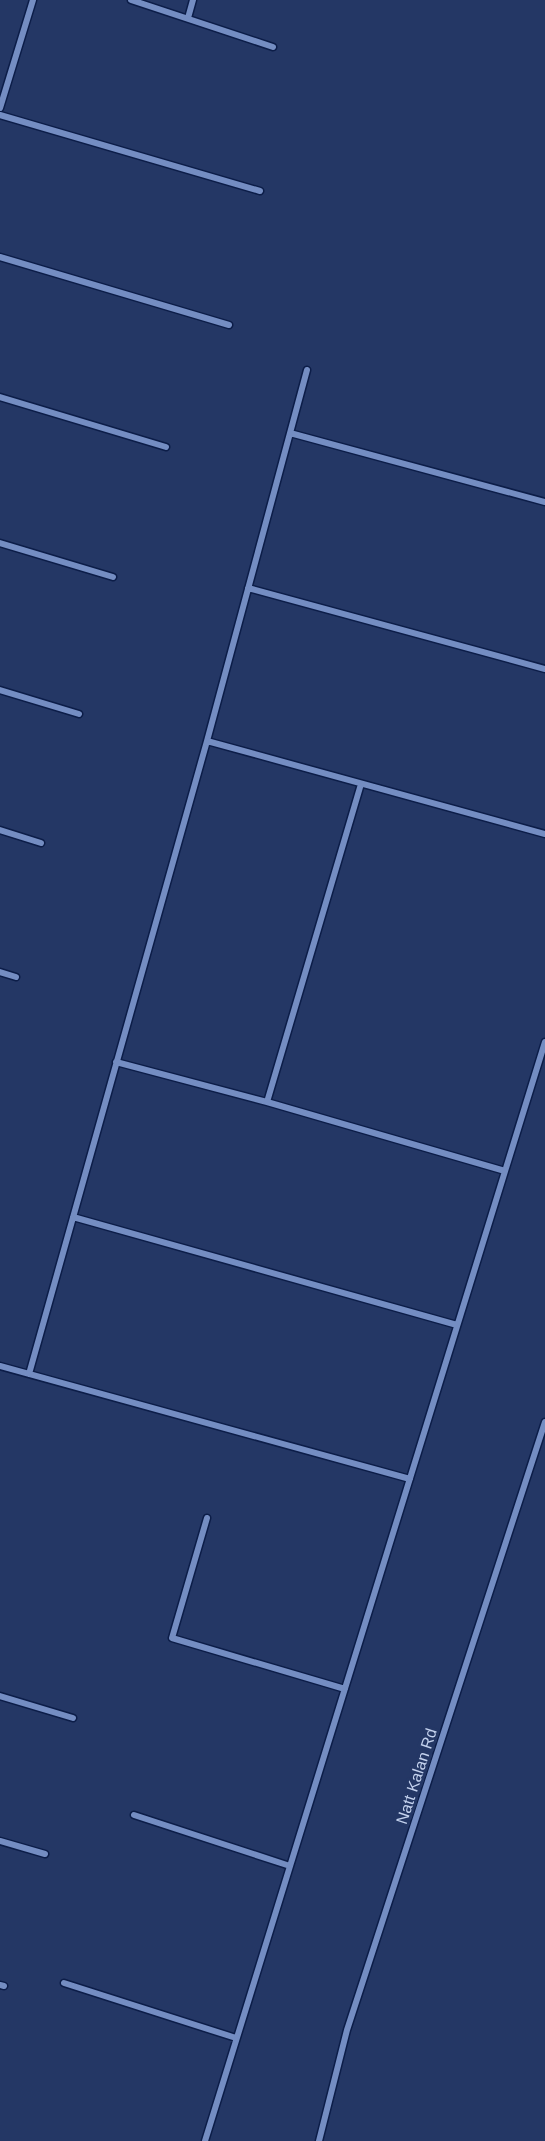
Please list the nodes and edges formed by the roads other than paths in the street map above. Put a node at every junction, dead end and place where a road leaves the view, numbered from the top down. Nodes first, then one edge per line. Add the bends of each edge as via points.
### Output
1 (33, 0) edge
2 (131, 0) edge
3 (193, 0) edge
4 (188, 18) junction
5 (273, 47) dead end
6 (0, 108) edge
7 (0, 115) edge
8 (260, 191) dead end
9 (0, 257) edge
10 (229, 325) dead end
11 (307, 370) dead end
12 (0, 397) edge
13 (290, 433) junction
14 (166, 447) dead end
15 (545, 502) edge
16 (0, 543) edge
17 (113, 578) dead end
18 (248, 588) junction
19 (545, 669) edge
20 (0, 690) edge
21 (79, 714) dead end
22 (207, 741) junction
23 (361, 784) junction
24 (0, 830) edge
25 (545, 834) edge
26 (41, 843) dead end
27 (0, 972) edge
28 (16, 976) dead end
29 (545, 1042) edge
30 (116, 1062) junction
31 (267, 1102) junction
32 (505, 1170) junction
33 (73, 1217) junction
34 (457, 1325) junction
35 (0, 1366) edge
36 (28, 1374) junction
37 (545, 1422) edge
38 (410, 1479) junction
39 (207, 1518) dead end
40 (345, 1689) junction
41 (0, 1696) edge
42 (73, 1718) dead end
43 (134, 1815) dead end
44 (0, 1841) edge
45 (45, 1854) dead end
46 (290, 1866) junction
47 (64, 1983) dead end
48 (236, 2038) junction
49 (205, 2141) edge
50 (319, 2141) edge

1 - 6 street
2 - 4 street
3 - 4 street
4 - 5 street
7 - 8 street
9 - 10 street
11 - 13 street
12 - 14 street
13 - 15 street
13 - 18 street
16 - 17 street
18 - 19 street
18 - 22 street
20 - 21 street
22 - 23 street
22 - 30 street
23 - 25 street
23 - 31 street
24 - 26 street
27 - 28 street
29 - 32 street
30 - 31 street
30 - 33 street
31 - 32 street
32 - 34 street
33 - 34 street
33 - 36 street
34 - 38 street
35 - 36 street
36 - 38 street
37 - 50 street, Natt Kalan Rd via 347,2031
38 - 40 street
39 - 40 street via 172,1638
40 - 46 street
41 - 42 street
43 - 46 street
44 - 45 street
46 - 48 street
47 - 48 street
48 - 49 street

